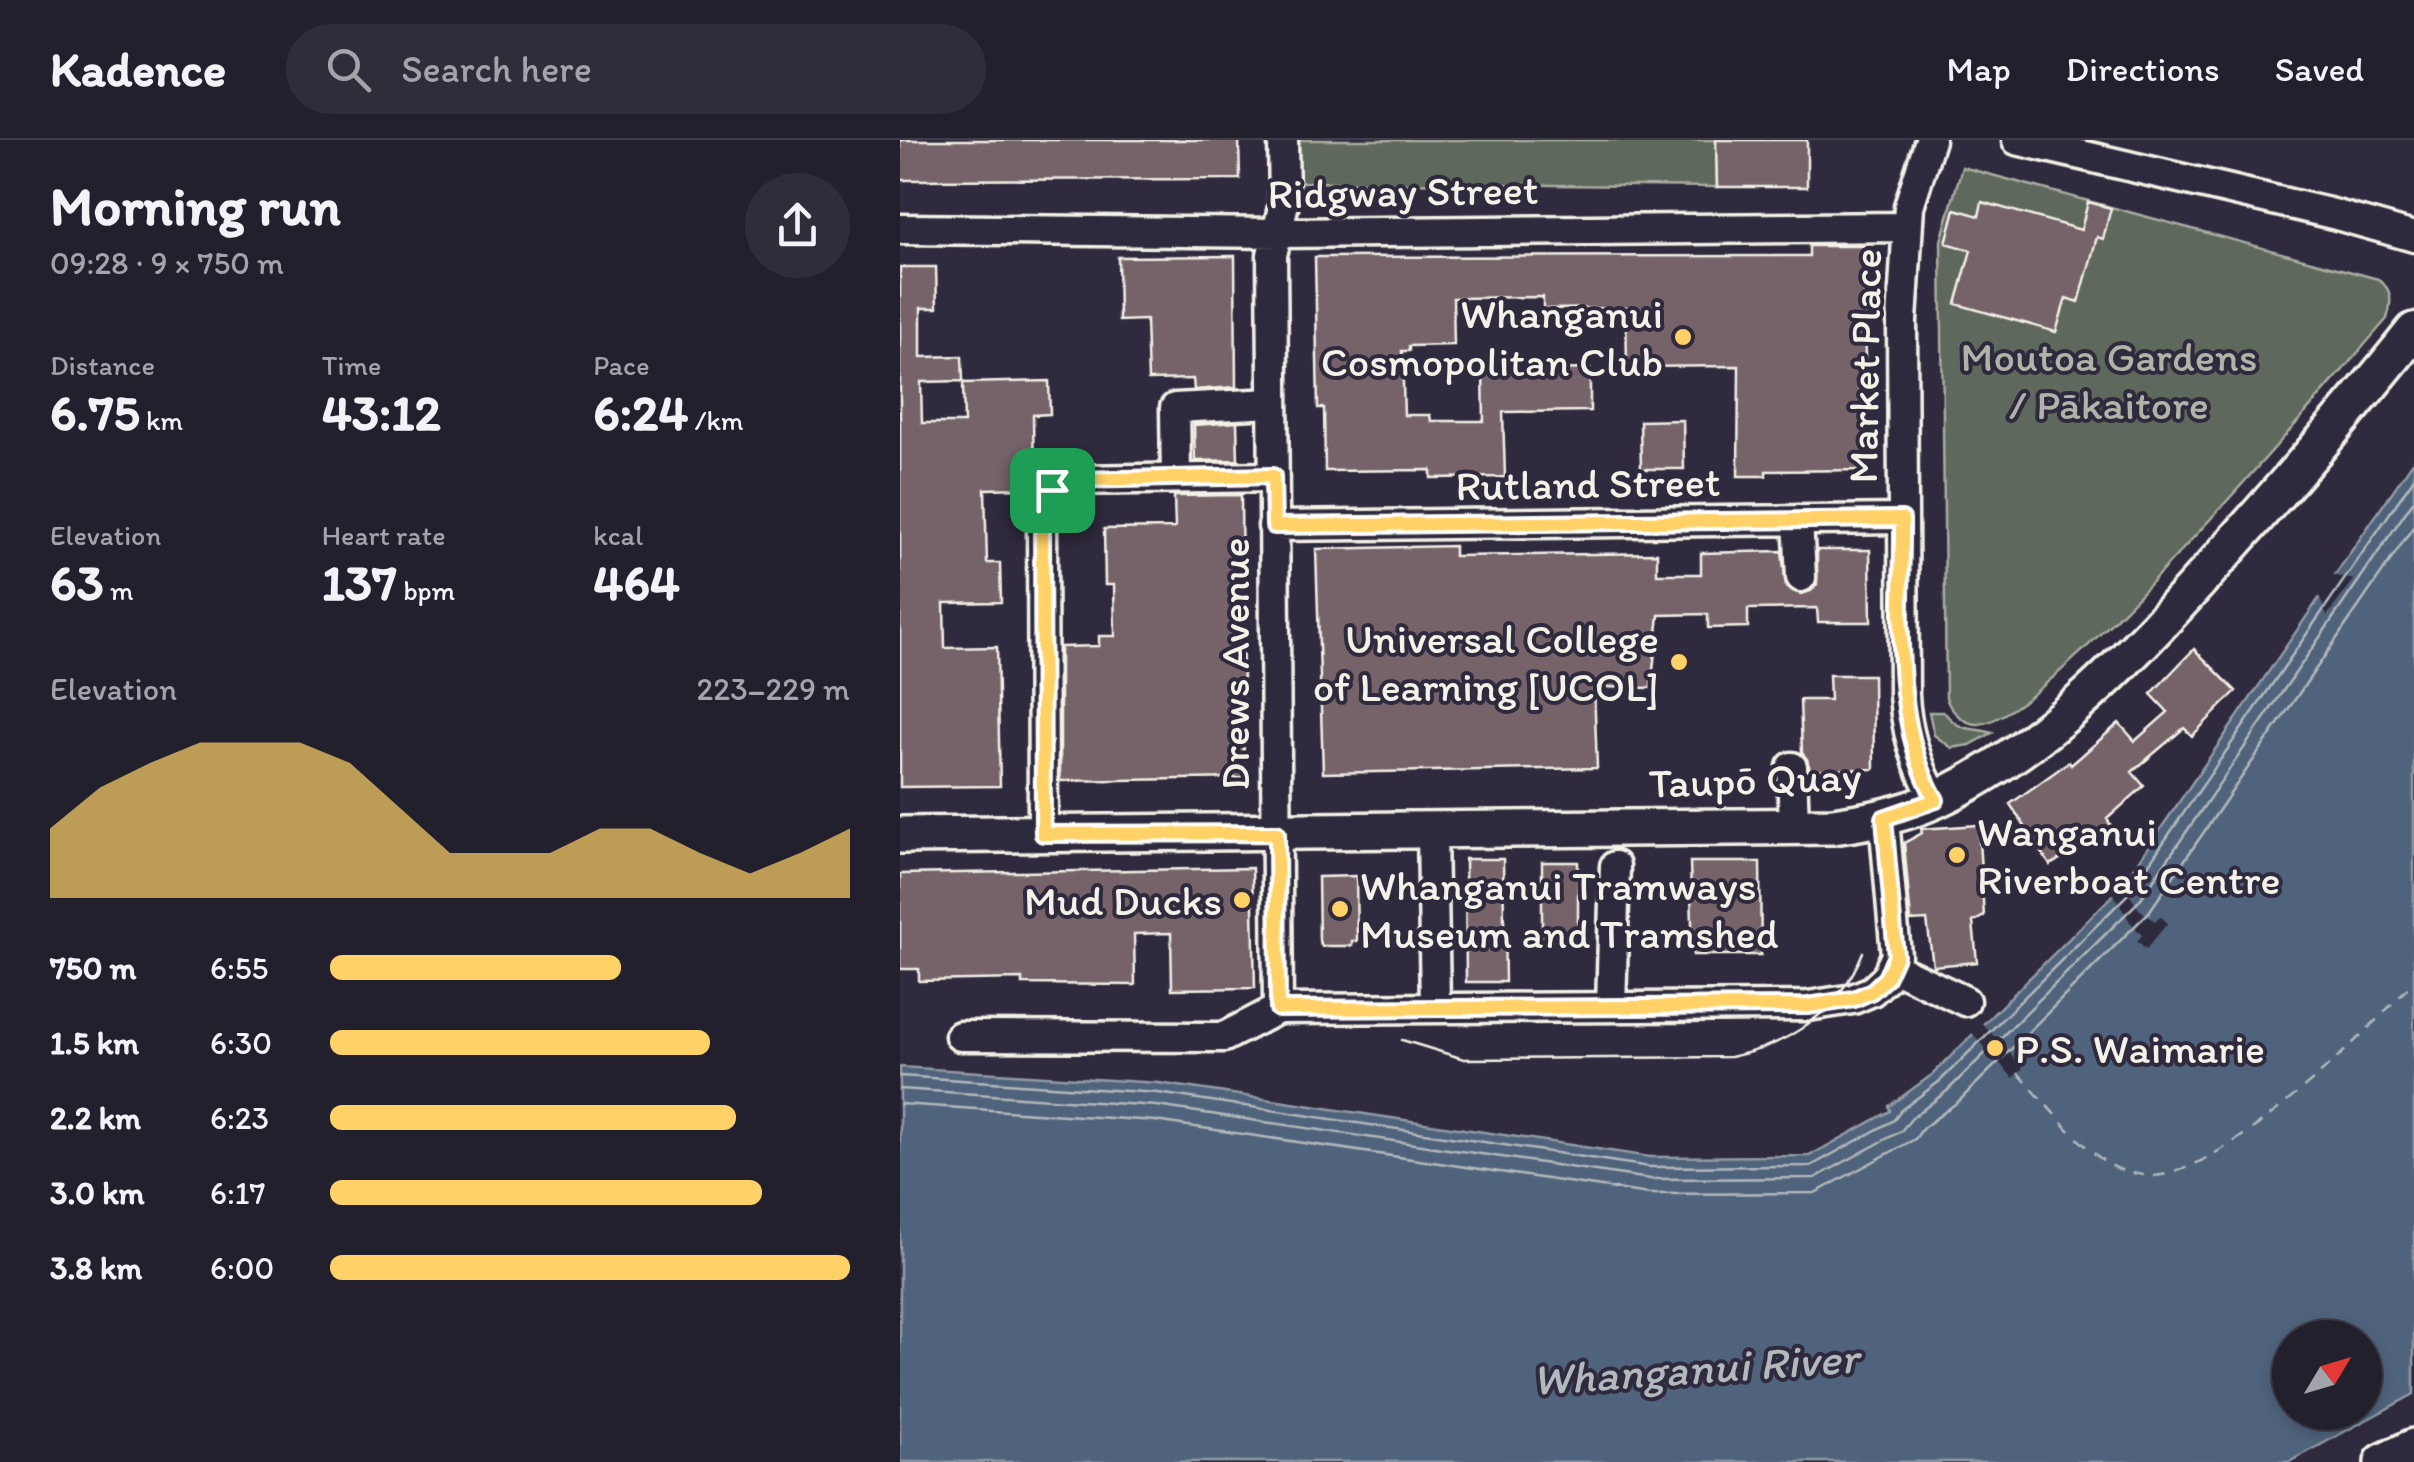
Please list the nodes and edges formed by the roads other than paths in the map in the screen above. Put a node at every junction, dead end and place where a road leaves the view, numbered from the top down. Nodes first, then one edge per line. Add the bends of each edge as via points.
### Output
1 (1284, 140) edge
2 (1930, 140) edge
3 (2016, 140) edge
4 (1906, 227) junction
5 (900, 229) edge
6 (1278, 233) junction
7 (2414, 237) edge
8 (2414, 330) edge
9 (1272, 403) junction
10 (1273, 476) junction
11 (1176, 477) junction
12 (1902, 519) junction
13 (1798, 520) junction
14 (1274, 526) junction
15 (1801, 576) dead end
16 (1792, 767) dead end
17 (1936, 800) junction
18 (1884, 818) junction
19 (1794, 827) junction
20 (1432, 831) junction
21 (1277, 833) junction
22 (900, 834) edge
23 (1043, 834) junction
24 (1615, 866) dead end
25 (1891, 966) junction
26 (1965, 1001) dead end
27 (1435, 1006) junction
28 (1611, 1008) junction
29 (1278, 1009) junction
30 (960, 1036) dead end
31 (2414, 1446) edge
32 (2384, 1462) edge

1 - 6 street, Drews Avenue
2 - 4 street, Market Place
3 - 7 street
4 - 6 street, Ridgway Street
4 - 12 street, Market Place
5 - 6 street, Ridgway Street
6 - 9 street, Drews Avenue via 1272,255
8 - 17 main road, Taupō Quay via 2304,466 2123,660 2030,742
9 - 10 street, Drews Avenue
9 - 11 street via 1176,408
10 - 11 street
10 - 14 street, Drews Avenue
11 - 23 street via 1071,480 1045,498
12 - 13 street, Rutland Street
12 - 17 street, Market Place via 1905,715 1916,760
13 - 14 street, Rutland Street
13 - 15 street
14 - 21 street, Drews Avenue
16 - 19 street
17 - 18 main road, Taupō Quay
18 - 19 main road, Taupō Quay
18 - 25 street via 1895,926
19 - 20 main road, Taupō Quay
20 - 21 main road, Taupō Quay
20 - 27 street
21 - 23 main road, Taupō Quay
21 - 29 street, Drews Avenue
22 - 23 main road, Taupō Quay
24 - 28 street
25 - 26 street
25 - 28 street via 1872,991 1830,1004
27 - 28 street
27 - 29 street
29 - 30 street via 1224,1037
31 - 32 main road

